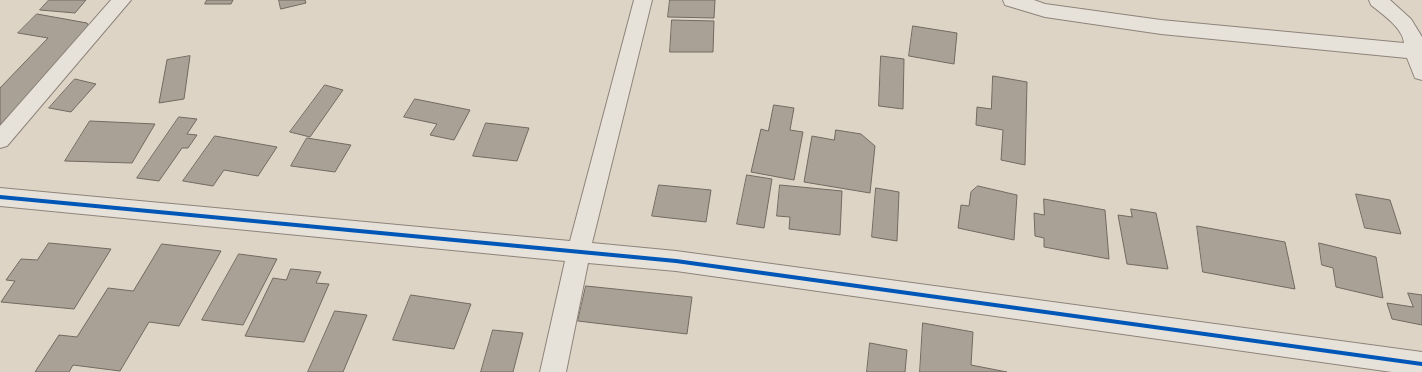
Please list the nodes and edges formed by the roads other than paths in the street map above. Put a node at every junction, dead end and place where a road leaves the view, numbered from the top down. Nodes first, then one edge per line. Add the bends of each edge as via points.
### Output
1 (122, 0) edge
2 (643, 0) edge
3 (1012, 0) edge
4 (1378, 0) edge
5 (1418, 51) edge
6 (1422, 73) edge
7 (0, 140) edge
8 (0, 196) edge
9 (578, 253) junction
10 (1422, 364) edge
11 (553, 372) edge

1 - 7 street
2 - 9 street
3 - 5 street via 1045,10 1161,27
4 - 5 street via 1404,24
5 - 6 street
8 - 9 street
9 - 10 street via 684,262
9 - 11 street

